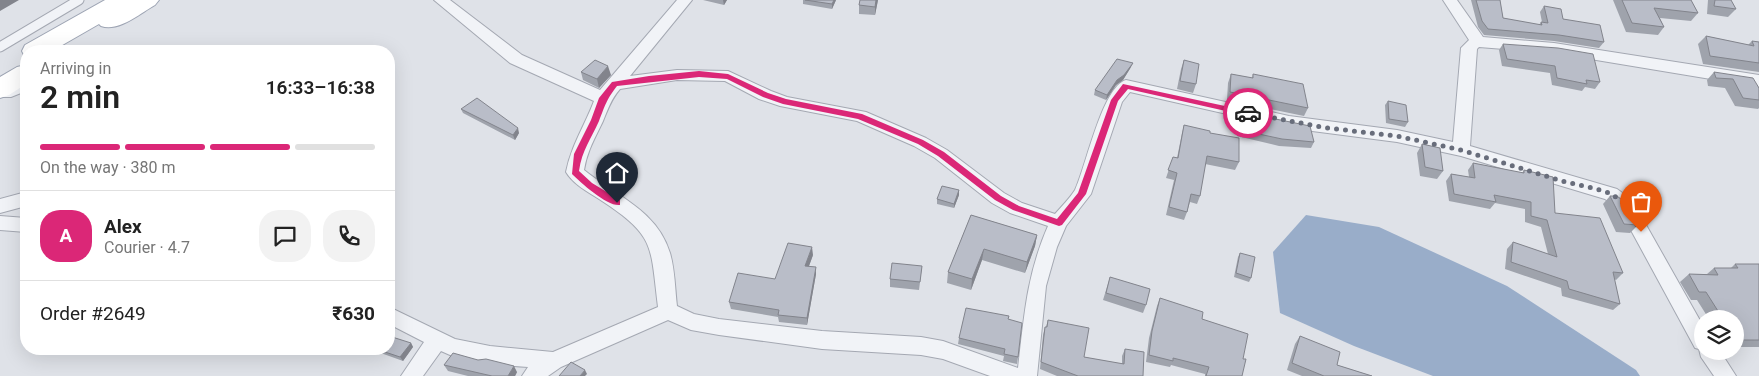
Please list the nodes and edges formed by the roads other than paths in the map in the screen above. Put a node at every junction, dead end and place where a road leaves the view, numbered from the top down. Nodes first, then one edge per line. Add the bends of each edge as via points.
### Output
1 (79, 0) edge
2 (122, 0) edge
3 (147, 0) edge
4 (441, 0) edge
5 (685, 0) edge
6 (1450, 0) edge
7 (1478, 42) junction
8 (44, 45) edge
9 (71, 45) edge
10 (0, 48) edge
11 (20, 59) edge
12 (0, 71) edge
13 (20, 77) edge
14 (1759, 81) edge
15 (20, 87) edge
16 (0, 90) edge
17 (608, 91) junction
18 (1461, 150) junction
19 (20, 201) edge
20 (0, 206) edge
21 (1059, 222) junction
22 (0, 223) edge
23 (20, 225) edge
24 (668, 311) junction
25 (395, 319) edge
26 (1694, 328) edge
27 (437, 341) junction
28 (1714, 360) edge
29 (554, 361) junction
30 (411, 376) edge
31 (532, 376) edge
32 (1015, 376) edge
33 (1027, 376) edge
34 (1726, 376) edge

1 - 10 lane
2 - 8 main road
3 - 9 main road
4 - 17 street via 516,59
5 - 17 street
6 - 7 street
7 - 14 street via 1554,48
7 - 18 street via 1469,48
11 - 12 main road
13 - 16 main road
15 - 16 street
17 - 21 street via 677,75 734,79 786,102 860,116 920,142 998,198 1016,208
17 - 24 street via 578,154 575,172 589,185 631,211 653,235 665,271
18 - 21 street via 1397,136 1289,122 1126,86 1115,100 1082,194
18 - 26 street via 1612,194 1626,205
19 - 20 street
21 - 33 street via 1048,246 1037,286
22 - 23 street
24 - 29 street
24 - 32 street via 691,322 718,327 943,350
25 - 27 street
27 - 29 street via 490,355
27 - 30 street
28 - 34 street
29 - 31 street

